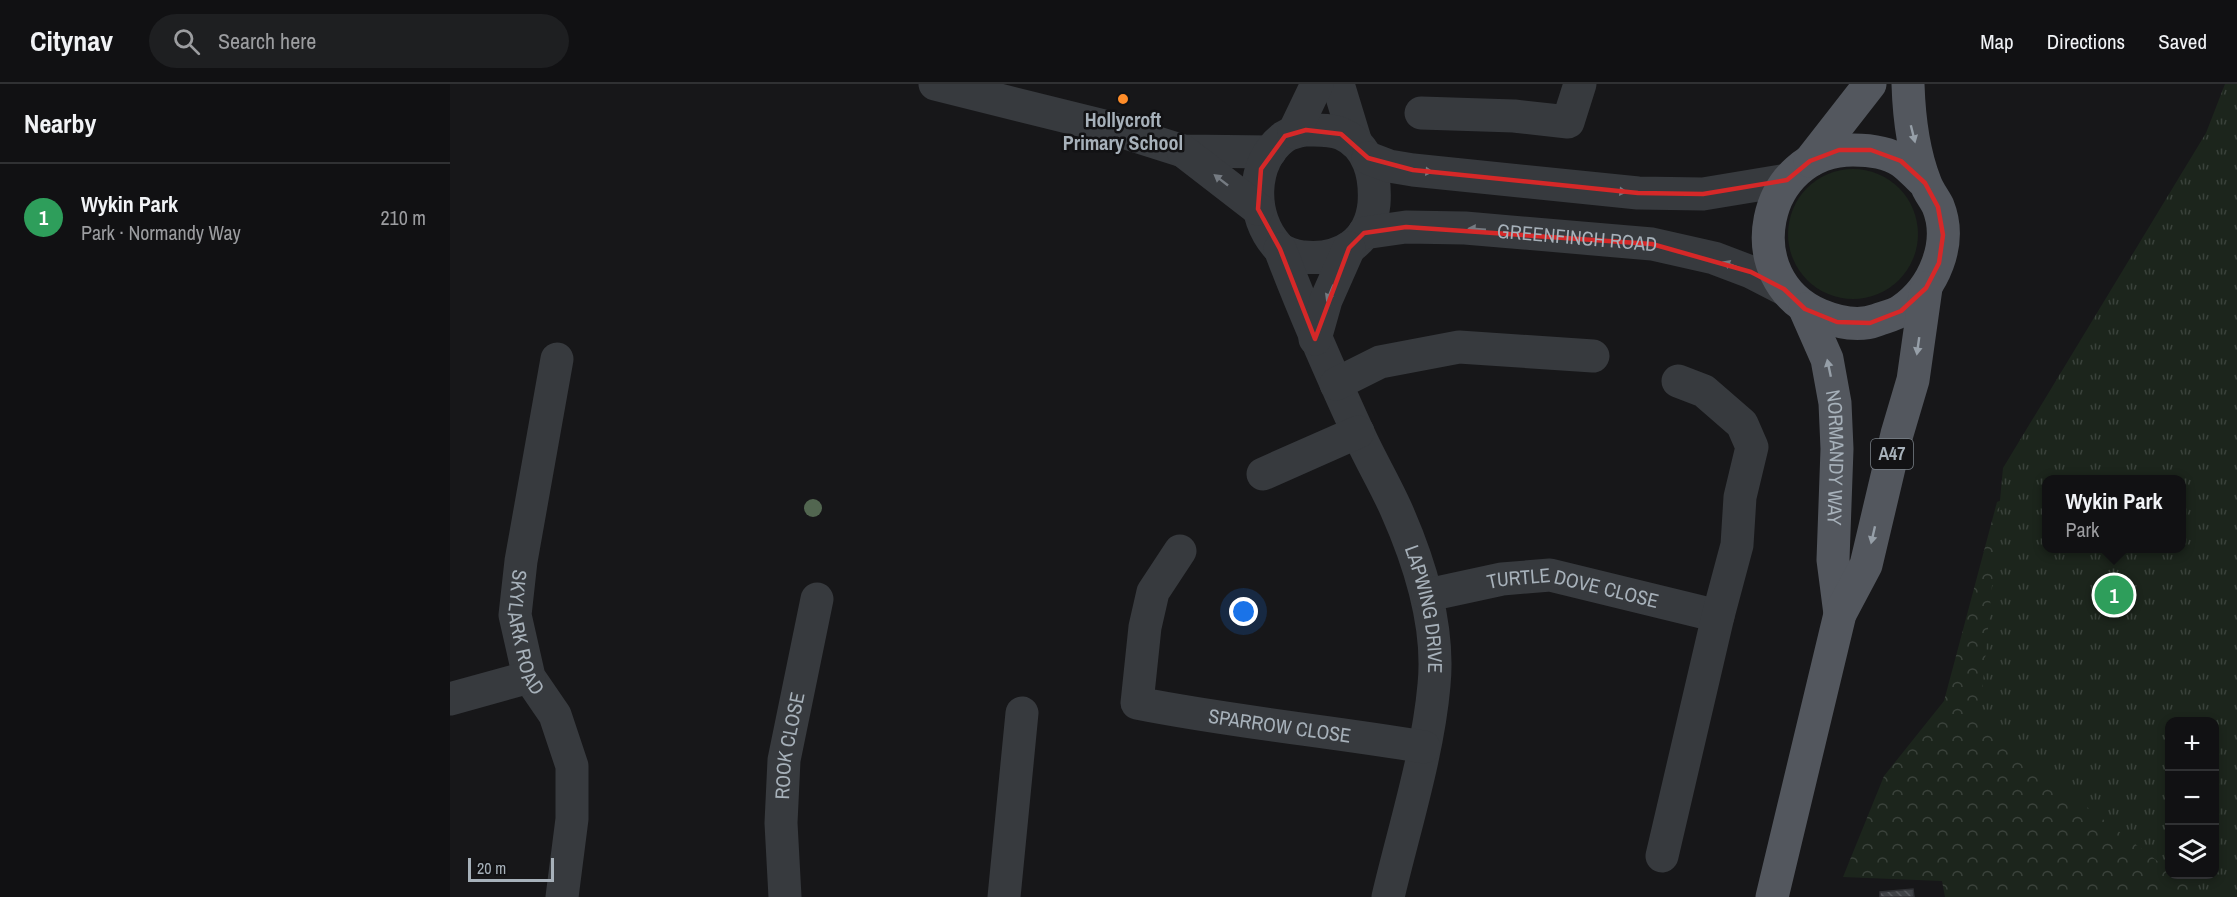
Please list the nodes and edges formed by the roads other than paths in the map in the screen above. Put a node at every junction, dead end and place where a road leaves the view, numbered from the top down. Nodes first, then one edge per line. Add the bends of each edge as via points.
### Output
1 (935, 84) edge
2 (1317, 84) edge
3 (1338, 84) edge
4 (1580, 84) edge
5 (1870, 84) edge
6 (1908, 84) edge
7 (1422, 112) dead end
8 (1282, 142) junction
9 (1183, 151) junction
10 (1362, 151) junction
11 (1798, 171) junction
12 (1925, 183) junction
13 (1258, 209) junction
14 (1357, 241) junction
15 (1280, 249) junction
16 (1926, 288) junction
17 (1795, 299) junction
18 (1315, 339) junction
19 (1593, 356) dead end
20 (557, 359) dead end
21 (1678, 381) dead end
22 (1336, 384) junction
23 (1358, 432) junction
24 (1263, 474) dead end
25 (1180, 551) dead end
26 (1428, 595) junction
27 (817, 599) dead end
28 (1840, 614) junction
29 (1718, 616) junction
30 (529, 677) junction
31 (450, 699) edge
32 (1023, 713) dead end
33 (1424, 747) junction
34 (1662, 856) dead end
35 (562, 897) edge
36 (785, 897) edge
37 (1004, 897) edge
38 (1388, 897) edge
39 (1772, 897) edge

1 - 9 street via 1104,126
2 - 8 street
3 - 10 street
4 - 7 street via 1568,122
5 - 11 main road
6 -> 12 main road via 1910,123
8 - 9 street
8 - 10 street via 1306,129 1326,130 1341,134
8 - 13 street via 1259,178
13 -> 9 street
10 -> 11 street via 1389,166 1413,170 1638,193 1703,194
10 - 14 street via 1374,177 1374,197 1372,217
11 - 12 main road via 1839,150 1871,150 1901,161
11 - 17 main road via 1773,205 1767,234 1771,263
12 - 16 main road via 1938,207 1943,235 1939,263
13 - 15 street via 1266,230
14 - 15 street via 1337,255 1317,259
17 -> 14 street, GREENFINCH ROAD via 1751,272 1714,258 1652,244 1465,228 1406,227
14 -> 18 street via 1326,300
15 - 18 street, LAPWING DRIVE
16 - 17 main road via 1901,310 1870,323 1837,322
16 -> 28 main road, NORMANDY WAY / A47 via 1913,380 1896,434 1866,565
28 -> 17 main road, NORMANDY WAY / A47 via 1833,560 1838,448 1835,403 1827,359
18 - 22 street, LAPWING DRIVE
19 - 22 street via 1459,347 1380,362
20 - 30 street, SKYLARK ROAD via 515,615
21 - 29 street via 1704,391 1742,424 1752,447 1740,497 1737,545
22 - 23 street, LAPWING DRIVE
23 - 24 street
23 - 26 street, LAPWING DRIVE via 1397,510
25 - 33 street, SPARROW CLOSE via 1153,592 1137,703
26 - 29 street, TURTLE DOVE CLOSE via 1502,579 1550,575
26 - 33 street, LAPWING DRIVE via 1434,683
27 - 36 street, ROOK CLOSE via 784,760 781,823
28 - 39 main road, NORMANDY WAY / A47
29 - 34 street
30 - 31 street
30 - 35 street, SKYLARK ROAD via 555,715 572,766 572,819
32 - 37 street
33 - 38 street, LAPWING DRIVE

